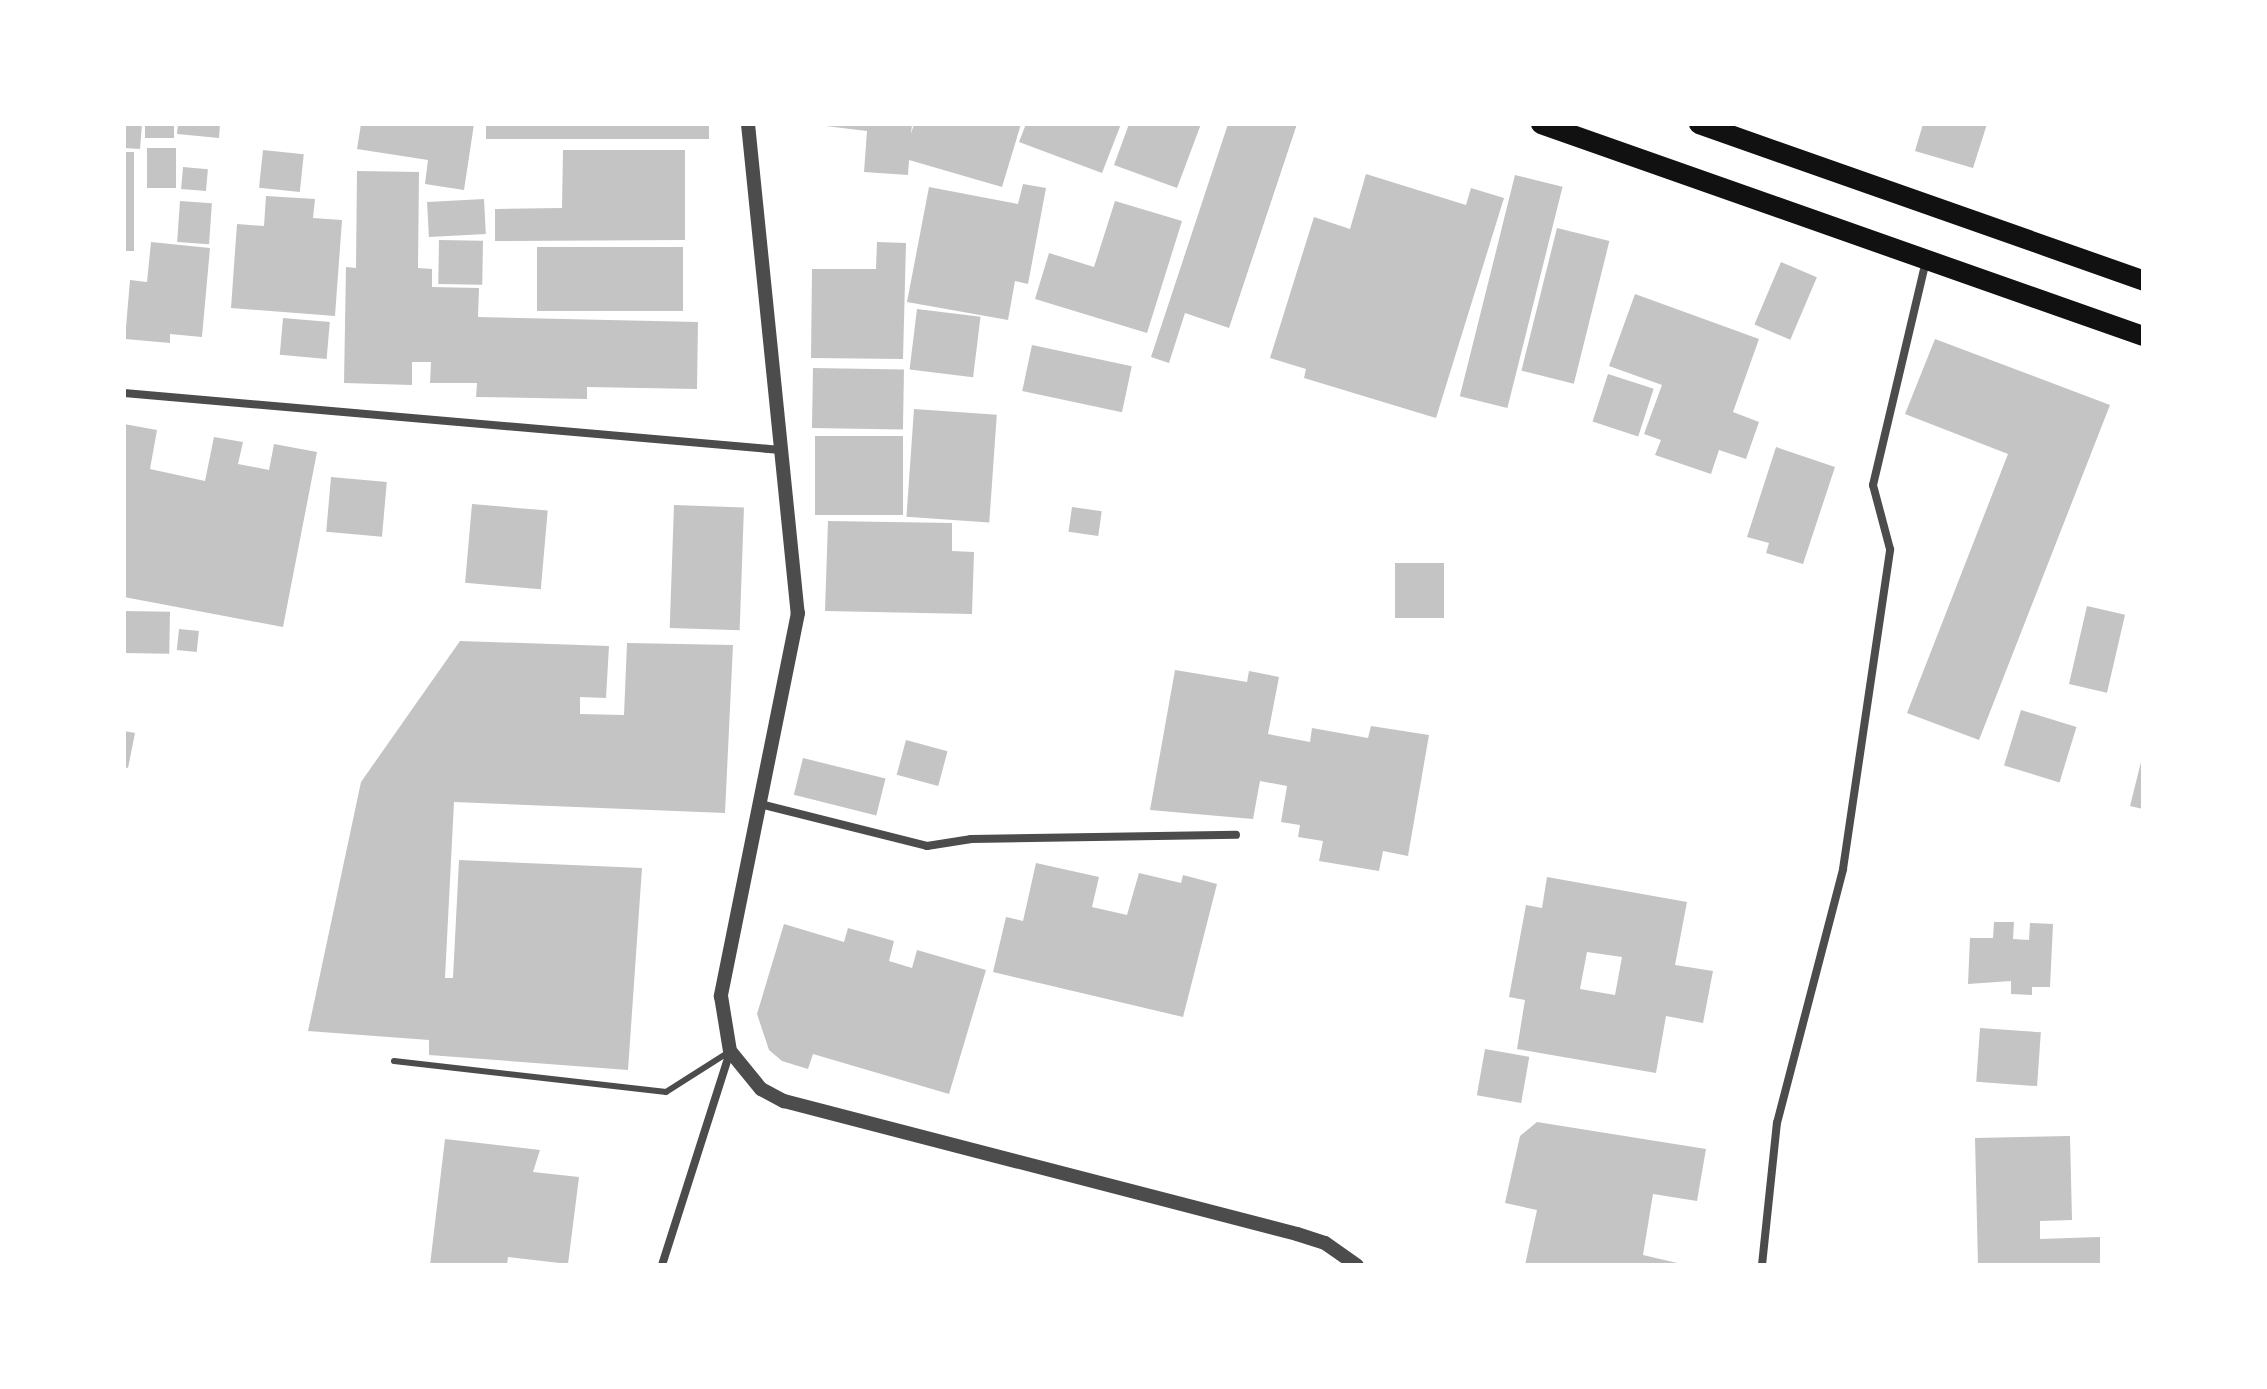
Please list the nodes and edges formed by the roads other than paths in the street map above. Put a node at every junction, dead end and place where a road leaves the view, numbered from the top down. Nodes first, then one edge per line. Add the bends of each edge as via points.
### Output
1 (748, 124) edge
2 (1541, 124) edge
3 (1699, 124) edge
4 (1926, 260) junction
5 (2143, 280) edge
6 (2143, 336) edge
7 (124, 393) edge
8 (781, 450) junction
9 (764, 805) junction
10 (1236, 835) dead end
11 (730, 1051) junction
12 (394, 1061) dead end
13 (662, 1265) edge
14 (1357, 1265) edge
15 (1762, 1265) edge

1 - 8 street
2 - 4 main road
3 - 5 main road
4 - 6 main road
4 - 15 street via 1873,485 1890,549 1843,869 1777,1123
7 - 8 street
8 - 9 street via 798,613
9 - 10 street via 927,846 971,839
9 - 11 street via 721,996
11 - 12 lane via 666,1092
11 - 13 street
11 - 14 street via 761,1089 784,1101 1297,1234 1325,1243

